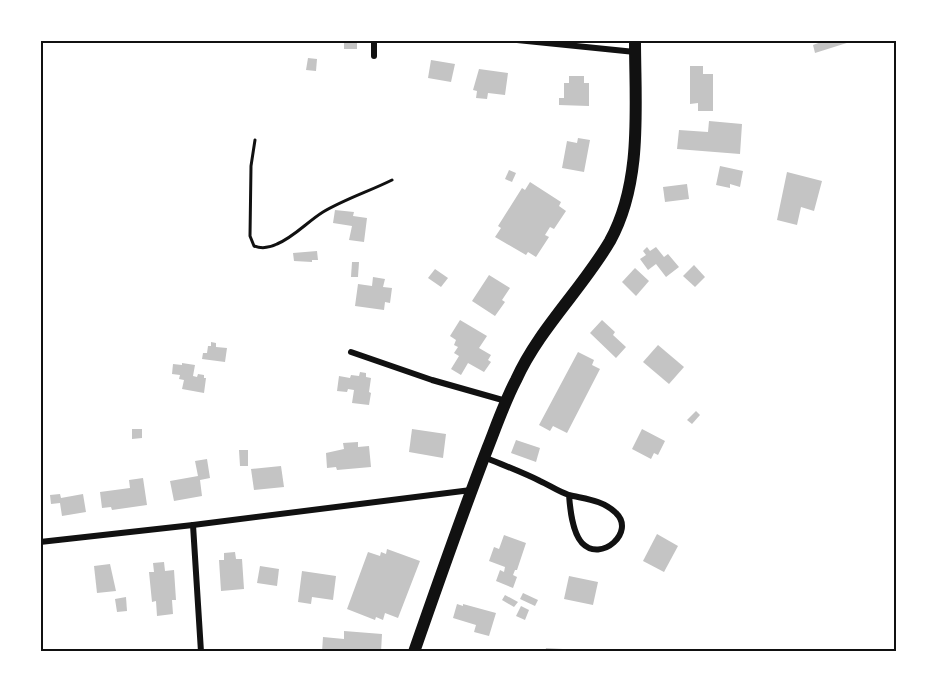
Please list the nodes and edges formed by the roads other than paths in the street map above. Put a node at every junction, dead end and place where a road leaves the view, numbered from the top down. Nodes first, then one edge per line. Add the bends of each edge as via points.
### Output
1 (374, 40) edge
2 (517, 40) edge
3 (635, 46) edge
4 (374, 56) dead end
5 (351, 352) dead end
6 (506, 402) junction
7 (484, 457) junction
8 (471, 490) junction
9 (568, 495) junction
10 (193, 525) junction
11 (40, 542) edge
12 (201, 651) edge
13 (414, 651) edge

1 - 4 street
2 - 3 street
3 - 6 main road via 633,155 622,214 603,252 530,353
5 - 6 street
6 - 7 main road
7 - 8 main road
7 - 9 street
8 - 10 street
8 - 13 main road
9 - 9 street via 591,499 618,515 621,531 612,545 599,549 582,543
10 - 11 street
10 - 12 street

